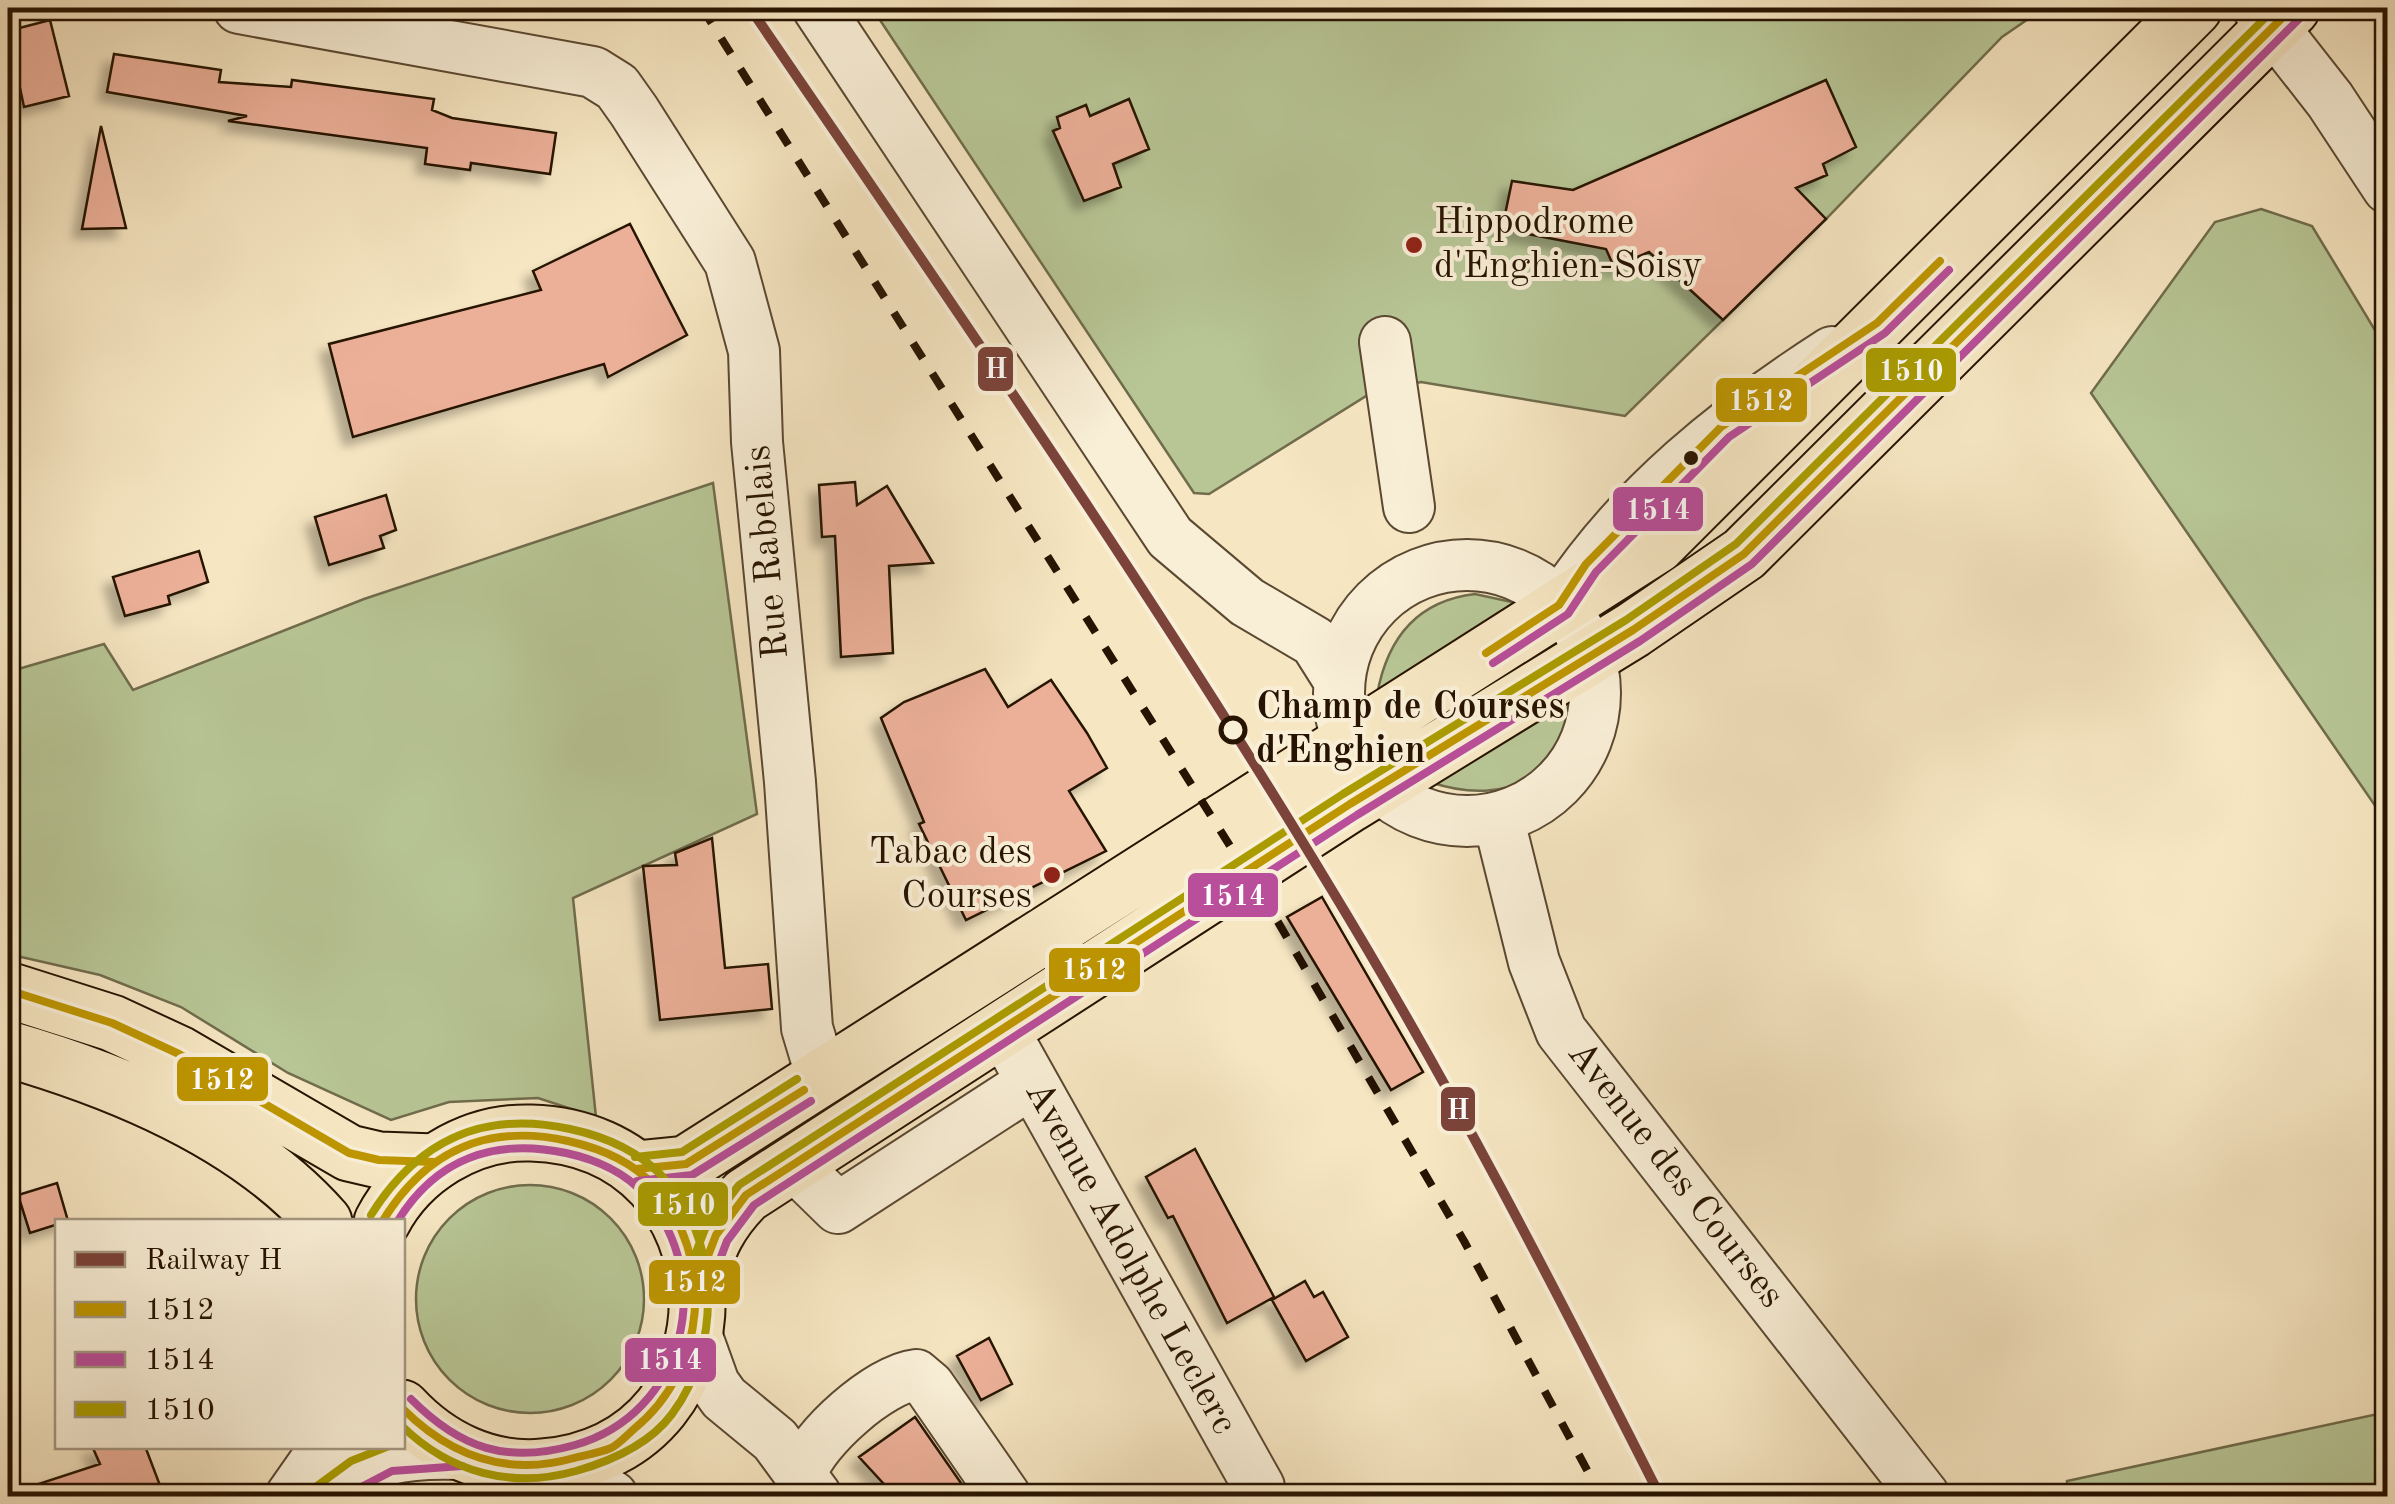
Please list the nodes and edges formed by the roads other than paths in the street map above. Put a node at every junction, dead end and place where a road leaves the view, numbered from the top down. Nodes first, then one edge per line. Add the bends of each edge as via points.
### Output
1 (238, 8) edge
2 (818, 8) edge
3 (2194, 8) edge
4 (2274, 13) edge
5 (2388, 188) edge
6 (1386, 342) dead end
7 (1409, 507) dead end
8 (1170, 537) junction
9 (1376, 604) junction
10 (1560, 605) junction
11 (1592, 654) junction
12 (1339, 680) junction
13 (1346, 743) junction
14 (1380, 787) junction
15 (1498, 817) junction
16 (8, 990) edge
17 (1002, 1028) junction
18 (8, 1048) edge
19 (822, 1078) junction
20 (1032, 1082) junction
21 (435, 1162) junction
22 (793, 1164) junction
23 (636, 1169) junction
24 (321, 1219) edge
25 (384, 1219) edge
26 (697, 1308) junction
27 (405, 1411) edge
28 (324, 1449) edge
29 (462, 1454) junction
30 (562, 1466) junction
31 (1260, 1487) dead end
32 (813, 1490) edge
33 (291, 1496) edge
34 (325, 1496) edge
35 (612, 1496) edge
36 (1006, 1496) edge
37 (1924, 1496) edge

1 - 19 street, Rue Rabelais via 593,72 634,111 730,262 754,351 808,1028
2 - 8 street
3 - 10 main road via 1657,544
4 - 5 street
4 - 11 main road via 1744,554
6 - 7 street
8 - 9 street via 1273,589 1331,608
8 - 12 street via 1247,602 1315,642
9 - 10 street via 1426,571 1474,565 1520,576
9 - 12 street via 1354,632
10 - 11 street
10 - 13 main road
11 - 14 main road
11 - 15 street via 1590,732 1570,770 1541,799
12 - 13 street
13 - 14 street
13 - 19 main road
14 - 15 street via 1444,820
14 - 17 main road
15 - 37 street, Avenue des Courses via 1534,962 1561,1031
16 - 21 main road via 179,1054 349,1154
17 - 20 street, Avenue Adolphe Leclerc
17 - 22 main road
18 - 24 main road via 91,1073 181,1117 299,1194
19 - 23 main road via 686,1164
20 - 22 street via 838,1208
20 - 31 street, Avenue Adolphe Leclerc
21 - 23 main road via 490,1137 552,1133 610,1152
21 - 25 main road
22 - 26 main road via 725,1215 709,1242
23 - 26 main road via 679,1219
26 - 30 main road via 688,1362 659,1410 615,1446
26 - 32 street via 714,1384 775,1440
27 - 29 main road
28 - 33 street
29 - 30 main road via 512,1467
29 - 34 street via 384,1457
30 - 35 street
32 - 36 street via 813,1447 896,1377 916,1375

